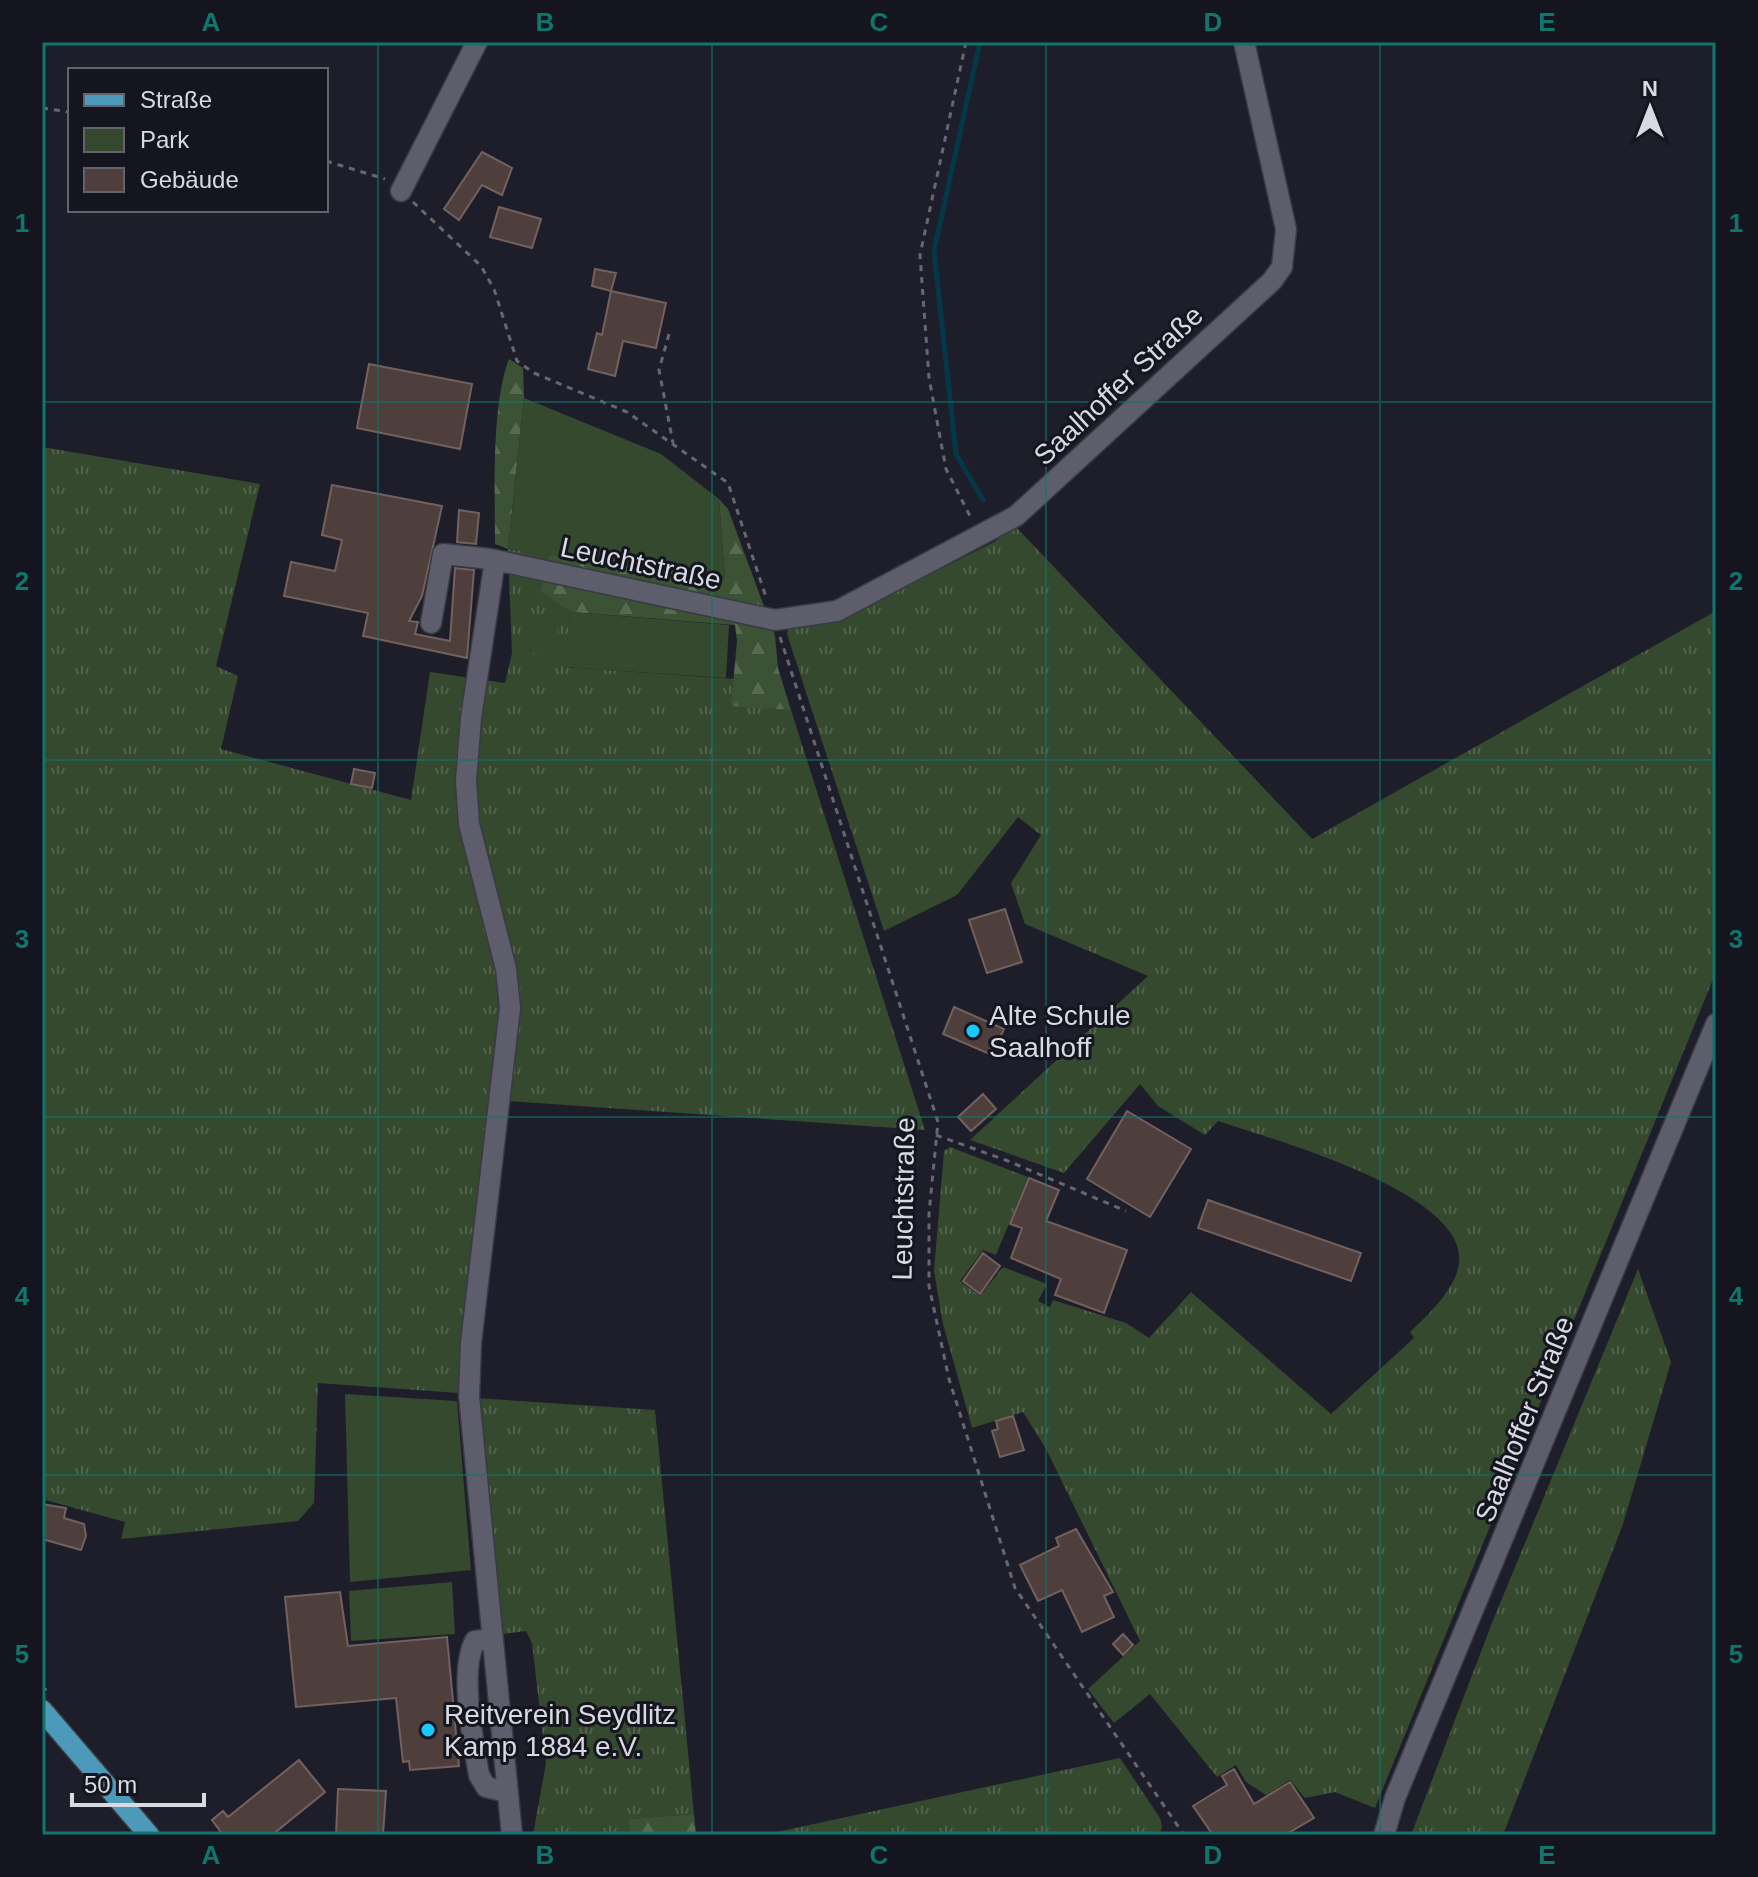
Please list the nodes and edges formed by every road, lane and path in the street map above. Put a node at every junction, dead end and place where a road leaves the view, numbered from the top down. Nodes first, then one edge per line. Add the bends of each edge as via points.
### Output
1 (477, 42) edge
2 (966, 42) edge
3 (1244, 42) edge
4 (42, 108) edge
5 (68, 112) edge
6 (328, 162) edge
7 (401, 191) junction
8 (669, 334) dead end
9 (674, 444) junction
10 (981, 538) junction
11 (495, 560) junction
12 (775, 620) junction
13 (431, 623) dead end
14 (1716, 1024) edge
15 (936, 1135) junction
16 (1126, 1211) dead end
17 (42, 1710) edge
18 (1181, 1834) edge
19 (149, 1835) edge
20 (512, 1835) edge
21 (1384, 1835) edge

1 - 7 street
2 - 10 path via 920,255 929,378 946,469
3 - 10 street, Saalhoffer Straße via 1286,229 1282,267 1050,487
4 - 5 path
6 - 7 path, Leuchtstraße via 379,175
7 - 9 path, Leuchtstraße via 481,266 494,289 517,361 627,412
8 - 9 path via 659,370
9 - 12 path, Leuchtstraße via 728,483
10 - 12 street, Saalhoffer Straße via 837,611
11 - 12 street, Leuchtstraße
11 - 13 street, Leuchtstraße via 443,554
11 - 20 street via 466,781 469,824 506,969 510,1008 469,1396
12 - 15 path, Leuchtstraße via 938,1122
14 - 21 street, Saalhoffer Straße
15 - 16 path
15 - 18 path, Leuchtstraße via 929,1286 949,1379 1015,1588
17 - 19 main road

